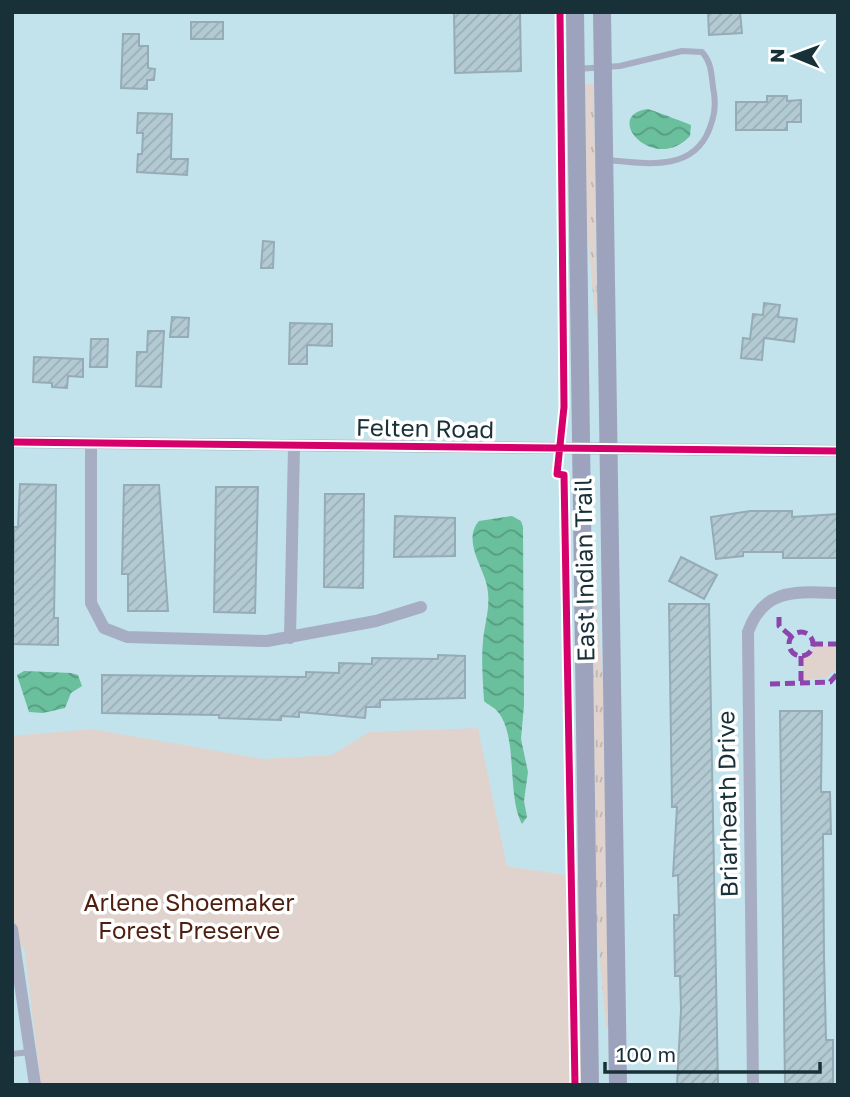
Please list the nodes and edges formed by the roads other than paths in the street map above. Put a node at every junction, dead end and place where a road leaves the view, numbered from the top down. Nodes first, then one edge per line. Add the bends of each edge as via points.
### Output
1 (575, 12) edge
2 (602, 12) edge
3 (603, 68) junction
4 (576, 69) junction
5 (604, 160) junction
6 (12, 442) edge
7 (91, 443) junction
8 (294, 447) junction
9 (580, 450) junction
10 (607, 450) junction
11 (838, 451) edge
12 (838, 593) edge
13 (421, 607) dead end
14 (290, 638) junction
15 (12, 929) edge
16 (30, 1052) junction
17 (12, 1054) edge
18 (35, 1085) edge
19 (590, 1085) edge
20 (618, 1085) edge
21 (753, 1085) edge

1 - 4 main road, East Indian Trail
2 - 3 main road, East Indian Trail
3 - 4 lane
3 - 5 main road, East Indian Trail
3 - 5 lane via 682,51 702,52 710,61 716,104 706,138 690,154 671,163
4 - 9 main road, East Indian Trail
5 - 10 main road, East Indian Trail
6 - 7 street, Felten Road
7 - 8 street, Felten Road
7 - 14 street via 89,589 93,612 104,628 142,638
8 - 9 street, Felten Road
8 - 14 street
9 - 10 street, Felten Road
9 - 19 main road, East Indian Trail
10 - 11 street, Felten Road
10 - 20 main road, East Indian Trail
12 - 21 street, Briarheath Drive via 802,592 772,599 753,618 748,632
13 - 14 street
15 - 16 street
16 - 17 lane
16 - 18 street

